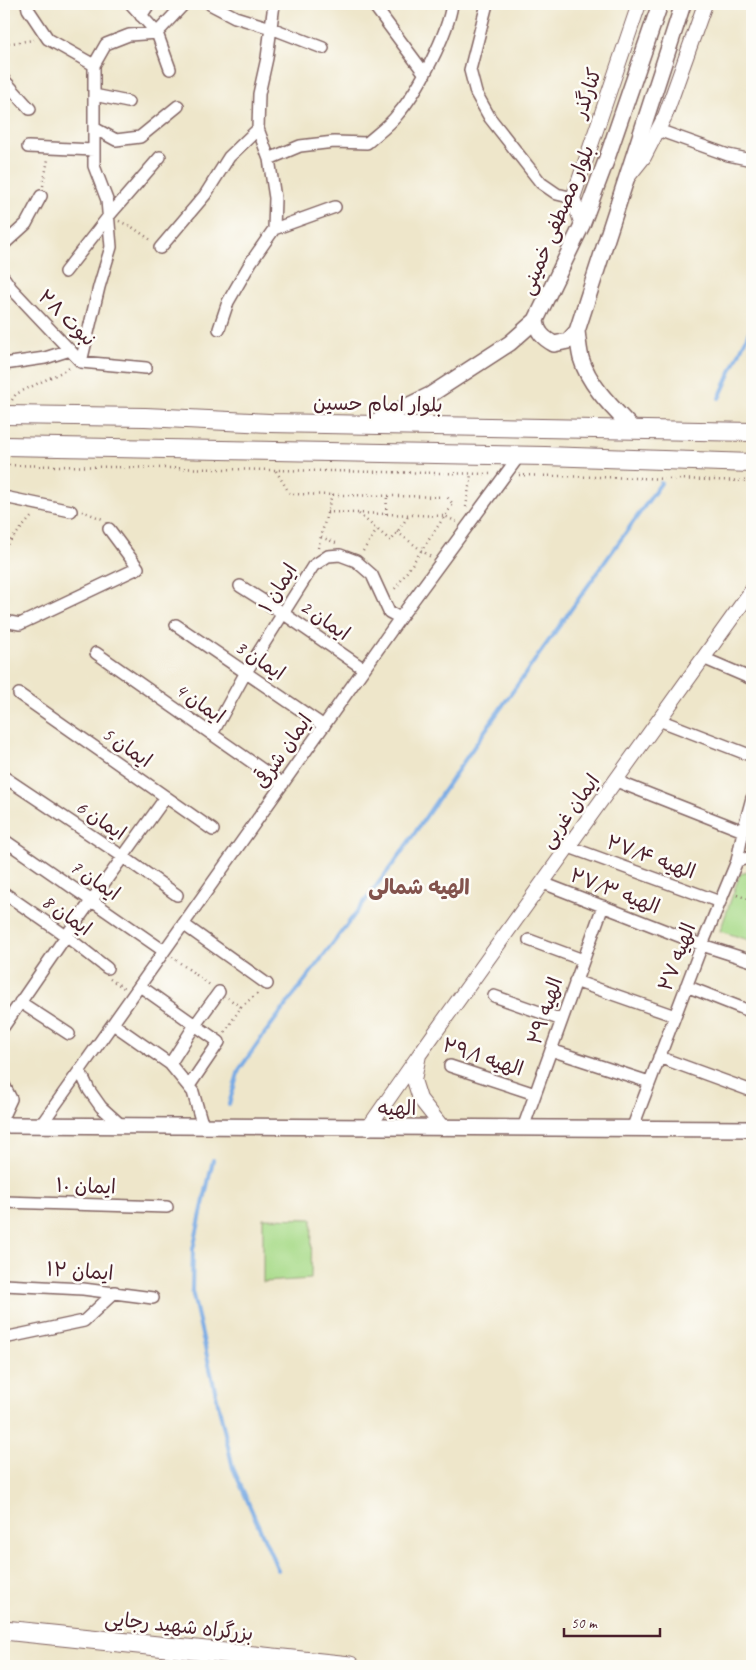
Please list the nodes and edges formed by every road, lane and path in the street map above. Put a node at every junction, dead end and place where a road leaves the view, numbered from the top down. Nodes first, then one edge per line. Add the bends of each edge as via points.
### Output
1 (27, 4) edge
2 (131, 4) edge
3 (149, 4) edge
4 (184, 4) edge
5 (210, 4) edge
6 (274, 4) edge
7 (373, 4) edge
8 (452, 4) edge
9 (487, 4) edge
10 (639, 4) edge
11 (660, 4) edge
12 (683, 4) edge
13 (705, 4) edge
14 (141, 16) junction
15 (271, 28) junction
16 (157, 33) junction
17 (48, 39) junction
18 (4, 44) edge
19 (323, 48) dead end
20 (94, 65) junction
21 (170, 69) dead end
22 (425, 74) junction
23 (4, 80) edge
24 (94, 95) junction
25 (128, 102) dead end
26 (178, 106) dead end
27 (30, 109) dead end
28 (94, 128) junction
29 (258, 129) junction
30 (658, 130) junction
31 (28, 147) dead end
32 (50, 148) junction
33 (94, 150) junction
34 (160, 157) dead end
35 (269, 159) junction
36 (752, 160) edge
37 (625, 182) junction
38 (41, 196) joint
39 (573, 198) junction
40 (335, 207) dead end
41 (108, 217) junction
42 (582, 225) junction
43 (274, 229) junction
44 (4, 244) edge
45 (160, 248) joint
46 (65, 272) dead end
47 (4, 278) edge
48 (536, 320) junction
49 (219, 329) dead end
50 (577, 331) junction
51 (70, 350) junction
52 (81, 362) junction
53 (4, 364) edge
54 (146, 368) dead end
55 (7, 409) edge
56 (368, 425) junction
57 (634, 430) junction
58 (752, 432) edge
59 (4, 446) edge
60 (519, 456) junction
61 (752, 463) edge
62 (4, 465) edge
63 (276, 471) junction
64 (471, 474) junction
65 (506, 474) junction
66 (752, 481) edge
67 (332, 494) junction
68 (387, 496) junction
69 (4, 497) edge
70 (42, 504) junction
71 (463, 510) dead end
72 (70, 511) joint
73 (328, 512) junction
74 (358, 513) junction
75 (386, 514) junction
76 (409, 515) junction
77 (445, 516) junction
78 (459, 516) dead end
79 (455, 522) junction
80 (467, 528) junction
81 (109, 530) joint
82 (378, 530) junction
83 (397, 532) junction
84 (321, 537) junction
85 (338, 544) dead end
86 (4, 548) edge
87 (435, 550) dead end
88 (421, 551) junction
89 (361, 555) dead end
90 (435, 561) junction
91 (313, 566) junction
92 (240, 586) dead end
93 (752, 590) edge
94 (389, 594) dead end
95 (284, 614) junction
96 (400, 618) junction
97 (4, 621) edge
98 (176, 625) dead end
99 (96, 653) dead end
100 (704, 658) junction
101 (364, 669) junction
102 (246, 672) junction
103 (752, 679) edge
104 (19, 694) dead end
105 (659, 720) junction
106 (324, 726) junction
107 (212, 734) junction
108 (752, 756) edge
109 (4, 777) edge
110 (616, 781) junction
111 (283, 784) junction
112 (166, 797) junction
113 (752, 798) edge
114 (213, 830) dead end
115 (743, 831) junction
116 (4, 840) edge
117 (569, 847) junction
118 (122, 856) junction
119 (752, 857) edge
120 (737, 861) junction
121 (543, 883) junction
122 (4, 893) edge
123 (177, 895) dead end
124 (737, 895) dead end
125 (91, 900) junction
126 (752, 900) edge
127 (720, 902) junction
128 (603, 906) junction
129 (183, 924) junction
130 (66, 936) junction
131 (530, 940) dead end
132 (702, 945) junction
133 (164, 951) junction
134 (583, 960) junction
135 (752, 961) edge
136 (107, 968) joint
137 (575, 980) junction
138 (267, 984) joint
139 (686, 986) junction
140 (137, 990) junction
141 (219, 992) dead end
142 (494, 996) dead end
143 (20, 1002) junction
144 (241, 1007) dead end
145 (752, 1012) edge
146 (675, 1016) junction
147 (562, 1020) junction
148 (113, 1024) junction
149 (195, 1025) junction
150 (4, 1026) edge
151 (69, 1034) dead end
152 (551, 1050) junction
153 (419, 1055) junction
154 (659, 1057) junction
155 (170, 1064) junction
156 (450, 1066) dead end
157 (80, 1071) junction
158 (649, 1082) junction
159 (4, 1085) edge
160 (189, 1086) junction
161 (752, 1091) edge
162 (535, 1094) junction
163 (4, 1114) edge
164 (4, 1125) edge
165 (41, 1125) junction
166 (122, 1126) junction
167 (203, 1126) junction
168 (368, 1128) junction
169 (443, 1128) junction
170 (523, 1128) junction
171 (632, 1129) junction
172 (752, 1129) edge
173 (4, 1202) edge
174 (166, 1207) dead end
175 (4, 1286) edge
176 (115, 1292) junction
177 (153, 1298) dead end
178 (4, 1338) edge
179 (4, 1630) edge
180 (350, 1666) edge

1 - 17 street
2 - 14 street
3 - 14 street
4 - 16 street
5 - 15 street via 235,18
6 - 15 street
7 - 22 street
8 - 22 street via 450,17
9 - 39 street via 470,70 476,93 490,118 541,183 557,194
10 - 39 street, کنارگذر
11 - 42 main road, بلوار مصطفی خمینی
12 - 37 main road
13 - 30 street
14 - 16 street
15 - 19 street
15 - 29 street via 259,94
16 - 20 street via 129,35 106,44
16 - 21 street
17 - 18 path
17 - 20 street
20 - 24 street
22 - 35 street via 398,115 367,143 300,146
23 - 27 street
24 - 25 street
24 - 28 street
26 - 28 street via 140,137 116,140
28 - 33 street
29 - 35 street
29 - 45 street via 229,157 205,195
30 - 36 street via 728,155
30 - 37 street via 644,157
31 - 32 street
32 - 33 street
32 - 38 path
33 - 41 street via 94,166 107,200
34 - 41 street
35 - 43 street via 275,198
37 - 50 main road
38 - 44 street via 26,224
39 - 42 street
40 - 43 street
41 - 45 path via 132,227
41 - 46 street
41 - 52 street via 111,247
42 - 48 main road, بلوار مصطفی خمینی
43 - 49 street via 228,302
47 - 51 street, نبوت ۲۸
48 - 50 main road via 541,336 554,344 568,341
48 - 56 main road, بلوار مصطفی خمینی via 510,342 430,395
50 - 57 main road via 581,358 588,375
51 - 52 street, نبوت ۲۸
51 - 53 street via 45,358
52 - 54 street, نبوت ۲۸
52 - 55 path via 16,394
55 - 56 main road, بلوار امام حسین via 270,424
56 - 57 main road, بلوار امام حسین
57 - 58 main road, بلوار امام حسین
59 - 60 main road
60 - 61 main road
60 - 65 street, ایمان شرقی
62 - 63 path
63 - 64 path
63 - 67 path via 290,494
64 - 65 path
64 - 71 path via 467,504
65 - 66 path
65 - 80 street, ایمان شرقی
67 - 68 path
67 - 73 path
68 - 75 path
68 - 77 path via 446,497 453,504
69 - 70 street
70 - 72 street
70 - 86 path
72 - 81 path via 87,512 106,520
73 - 74 path
73 - 84 path
74 - 75 path
74 - 82 path
75 - 76 path
76 - 77 path
76 - 83 path
77 - 79 path
77 - 88 path
78 - 79 path
79 - 80 path
80 - 90 street, ایمان شرقی
81 - 97 street via 138,568 20,624
82 - 83 path via 391,541
82 - 89 path
83 - 88 path
84 - 85 path
84 - 91 path
87 - 90 path
88 - 90 path
88 - 94 path
90 - 96 street, ایمان شرقی
91 - 95 street, ایمان ۱
91 - 96 street, ایمان ۱ via 328,556 340,555 356,561 372,575 389,612
92 - 95 street, ایمان 2
93 - 100 street, ایمان غربی
95 - 101 street, ایمان 2
95 - 102 street, ایمان ۱
96 - 101 street, ایمان شرقی
98 - 102 street, ایمان 3
99 - 107 street, ایمان 4
100 - 103 street
100 - 105 street, ایمان غربی
101 - 106 street, ایمان شرقی
102 - 106 street, ایمان 3
102 - 107 street, ایمان ۱
104 - 112 street, ایمان 5
105 - 108 street
105 - 110 street, ایمان غربی
106 - 111 street, ایمان شرقی
107 - 111 street, ایمان 4
109 - 118 street, ایمان 6
110 - 115 street
110 - 117 street, ایمان غربی
111 - 129 street, ایمان شرقی
112 - 114 street, ایمان 5
112 - 118 street
113 - 115 street, الهیه ۲۷
115 - 120 street, الهیه ۲۷
116 - 125 street, ایمان 7
117 - 121 street, ایمان غربی
117 - 127 street, الهیه ۲۷/۴
118 - 123 street, ایمان 6
118 - 125 street
119 - 120 street
120 - 127 street, الهیه ۲۷
121 - 128 street, الهیه ۲۷/۳
121 - 153 street, ایمان غربی
122 - 130 street, ایمان 8
124 - 126 path
125 - 130 street
125 - 133 street, ایمان 7
127 - 132 street, الهیه ۲۷
128 - 132 street, الهیه ۲۷/۳
128 - 134 street, الهیه ۲۹
129 - 133 street, ایمان شرقی
129 - 138 street
130 - 136 street, ایمان 8
130 - 143 street
131 - 134 street
132 - 135 street, الهیه ۲۷/۳
132 - 139 street, الهیه ۲۷
133 - 140 street, ایمان شرقی
134 - 137 street, الهیه ۲۹
136 - 140 path via 109,978
137 - 146 street
137 - 147 street, الهیه ۲۹
138 - 144 path
139 - 145 street
139 - 146 street, الهیه ۲۷
140 - 148 street, ایمان شرقی
140 - 149 street
141 - 149 street
142 - 147 street
143 - 150 street
143 - 151 street
146 - 154 street, الهیه ۲۷
147 - 152 street, الهیه ۲۹
148 - 155 street
148 - 157 street, ایمان شرقی
149 - 155 street
149 - 160 street via 219,1042
152 - 158 street
152 - 162 street, الهیه ۲۹
153 - 168 street, ایمان غربی
153 - 169 street via 414,1080 420,1099
154 - 158 street, الهیه ۲۷
154 - 161 street
155 - 160 street
156 - 162 street, الهیه ۲۹/۱
157 - 165 street, ایمان شرقی
157 - 166 street via 101,1107
158 - 171 street, الهیه ۲۷
159 - 163 street via 11,1099
160 - 167 street via 194,1092
162 - 170 street, الهیه ۲۹
164 - 165 main road, الهیه
165 - 166 main road, الهیه
166 - 167 main road, الهیه
167 - 168 main road, الهیه
168 - 169 main road, الهیه
169 - 170 main road, الهیه
170 - 171 main road, الهیه
171 - 172 main road, الهیه
173 - 174 street, ایمان ۱۰
175 - 176 street, ایمان ۱۲
176 - 177 street, ایمان ۱۲
176 - 178 street via 84,1321
179 - 180 highway, بزرگراه شهید رجایی

